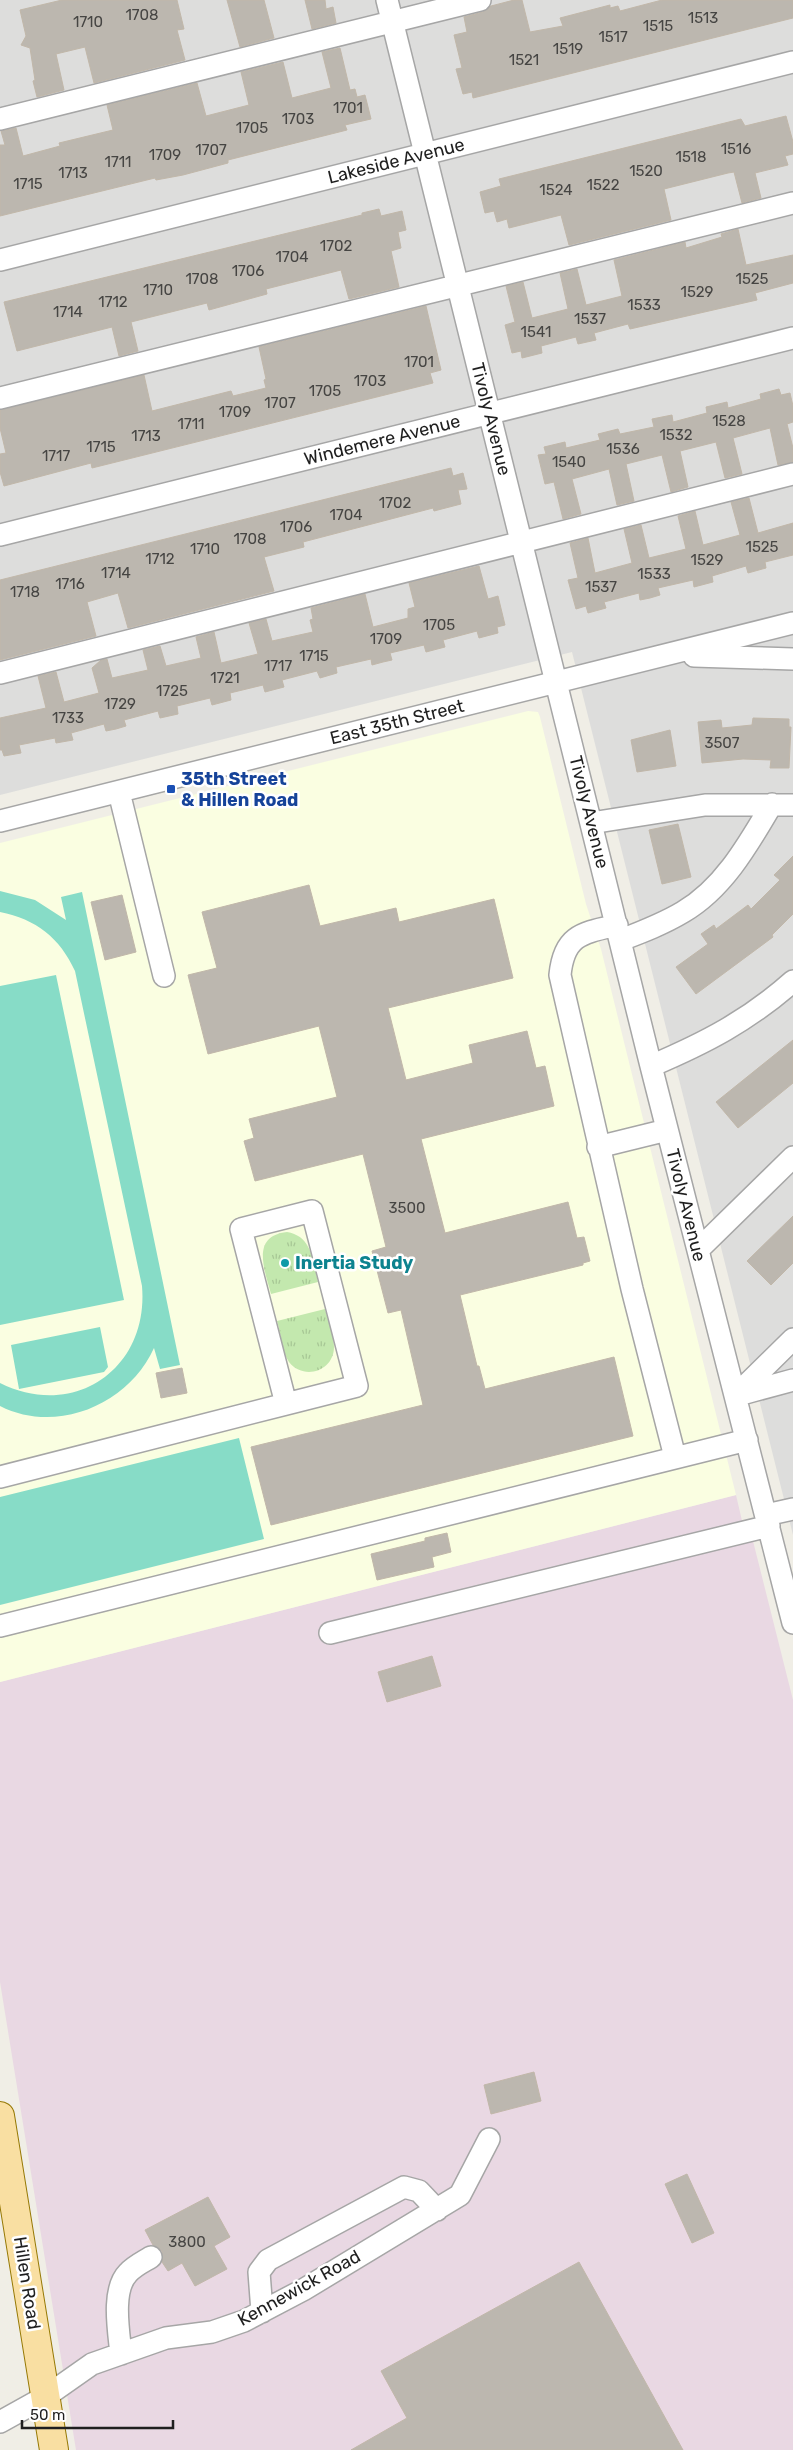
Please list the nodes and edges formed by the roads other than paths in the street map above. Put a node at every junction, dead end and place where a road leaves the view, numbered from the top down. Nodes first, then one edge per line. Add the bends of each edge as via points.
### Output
1 (387, 0) edge
2 (480, 0) edge
3 (393, 22) junction
4 (793, 62) edge
5 (0, 119) edge
6 (425, 154) junction
7 (793, 203) edge
8 (0, 260) edge
9 (458, 285) junction
10 (793, 338) edge
11 (0, 398) edge
12 (490, 413) junction
13 (793, 474) edge
14 (0, 535) edge
15 (522, 542) junction
16 (793, 623) edge
17 (666, 655) junction
18 (793, 659) edge
19 (0, 673) edge
20 (557, 682) junction
21 (119, 792) junction
22 (783, 805) edge
23 (0, 822) edge
24 (591, 823) junction
25 (619, 933) junction
26 (164, 976) dead end
27 (793, 981) edge
28 (651, 1066) junction
29 (667, 1130) junction
30 (598, 1147) junction
31 (793, 1157) edge
32 (698, 1250) junction
33 (793, 1338) edge
34 (793, 1380) edge
35 (736, 1395) junction
36 (286, 1404) junction
37 (747, 1440) junction
38 (675, 1458) junction
39 (0, 1477) edge
40 (793, 1508) edge
41 (768, 1521) junction
42 (793, 1623) edge
43 (0, 1626) edge
44 (330, 1633) dead end
45 (0, 2116) edge
46 (489, 2139) dead end
47 (436, 2210) junction
48 (151, 2256) dead end
49 (262, 2312) junction
50 (121, 2354) junction
51 (45, 2397) junction
52 (0, 2422) edge
53 (54, 2450) edge

1 - 3 street, Tivoly Avenue
2 - 3 street
3 - 5 street
3 - 6 street, Tivoly Avenue
4 - 6 street, Lakeside Avenue
6 - 8 street, Lakeside Avenue
6 - 9 street, Tivoly Avenue
7 - 9 street
9 - 11 street
9 - 12 street, Tivoly Avenue
10 - 12 street, Windemere Avenue
12 - 14 street, Windemere Avenue
12 - 15 street, Tivoly Avenue
13 - 15 street
15 - 19 street
15 - 20 street, Tivoly Avenue
16 - 17 street, East 35th Street
17 - 18 street
17 - 20 street, East 35th Street
20 - 21 street, East 35th Street
20 - 24 street, Tivoly Avenue
21 - 23 street, East 35th Street
21 - 26 street
22 - 24 street via 705,805
22 - 25 street via 705,896 671,919
24 - 25 street, Tivoly Avenue
25 - 28 street, Tivoly Avenue
25 - 30 street via 585,932 573,939 565,950 560,975
27 - 28 street via 745,1019 703,1044
28 - 29 street, Tivoly Avenue
29 - 30 street
29 - 32 street, Tivoly Avenue
30 - 38 street
31 - 32 street
32 - 35 street, Tivoly Avenue
33 - 35 street
34 - 35 street
35 - 37 street, Tivoly Avenue
36 - 36 street via 357,1386 312,1211 241,1229
36 - 39 street
37 - 38 street
37 - 41 street, Tivoly Avenue
38 - 43 street
40 - 41 street
41 - 42 street, Tivoly Avenue
41 - 44 street
45 - 51 main road, Hillen Road
46 - 47 street, Kennewick Road via 460,2195
47 - 49 street, Kennewick Road
47 - 49 street via 419,2190 404,2187 268,2260 259,2272
48 - 50 street via 127,2274 120,2292 117,2309
49 - 50 street, Kennewick Road via 212,2332 166,2338
50 - 51 street, Kennewick Road via 92,2364
51 - 52 street, Kennewick Road
51 - 53 main road, Hillen Road

